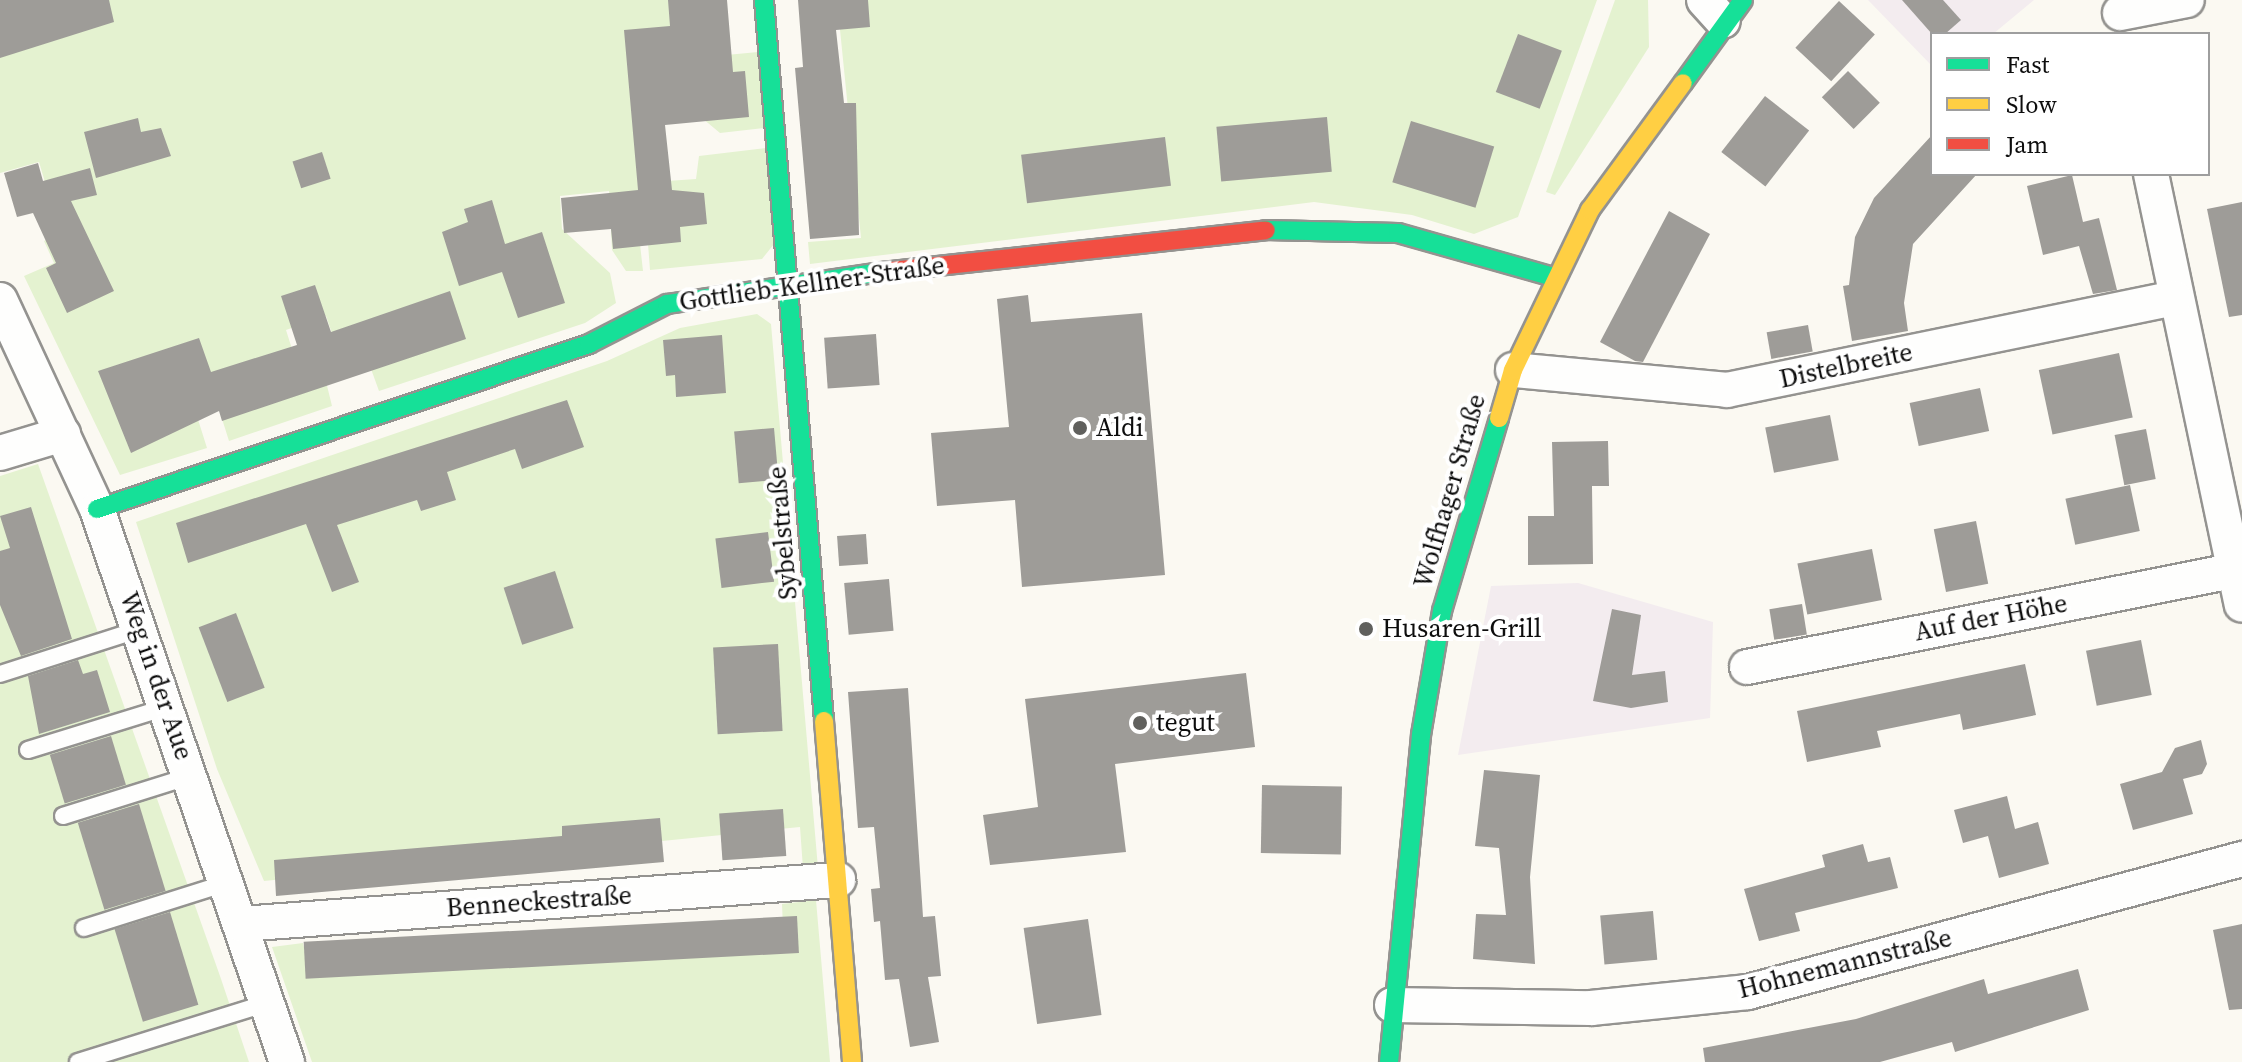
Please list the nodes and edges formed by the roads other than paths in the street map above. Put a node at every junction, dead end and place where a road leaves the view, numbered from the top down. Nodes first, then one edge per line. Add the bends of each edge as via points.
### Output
1 (764, 0) edge
2 (2187, 0) edge
3 (1723, 7) edge
4 (2117, 16) edge
5 (2151, 176) edge
6 (1554, 277) junction
7 (788, 282) junction
8 (2175, 298) junction
9 (0, 300) edge
10 (1513, 370) junction
11 (63, 434) junction
12 (0, 453) edge
13 (2231, 503) edge
14 (97, 509) junction
15 (2235, 570) junction
16 (2242, 604) edge
17 (140, 629) junction
18 (1747, 667) dead end
19 (0, 674) edge
20 (167, 707) junction
21 (28, 750) dead end
22 (191, 776) junction
23 (63, 816) dead end
24 (2242, 859) edge
25 (838, 880) junction
26 (227, 883) junction
27 (241, 924) junction
28 (84, 928) dead end
29 (267, 1003) junction
30 (1392, 1005) junction
31 (78, 1062) edge
32 (287, 1062) edge
33 (852, 1062) edge
34 (1389, 1062) edge

1 - 7 street, Sybelstraße
2 - 4 street
3 - 6 street, Wolfhager Straße via 1598,197
5 - 8 street
6 - 7 street, Gottlieb-Kellner-Straße via 1398,233 1306,226
6 - 10 street, Wolfhager Straße
7 - 14 street, Gottlieb-Kellner-Straße via 667,304 589,344
7 - 25 street, Sybelstraße
8 - 10 street, Distelbreite via 1727,390
8 - 13 street
9 - 11 street, Weg in der Aue
10 - 30 street, Wolfhager Straße via 1442,611
11 - 12 street
11 - 14 street, Weg in der Aue
13 - 15 street
14 - 17 street, Weg in der Aue
15 - 16 street
15 - 18 street, Auf der Höhe
17 - 19 lane
17 - 20 street, Weg in der Aue
20 - 21 lane
20 - 22 street, Weg in der Aue
22 - 23 lane
22 - 26 street, Weg in der Aue
24 - 30 street, Hohnemannstraße via 1748,992 1591,1008
25 - 27 street, Benneckestraße
25 - 33 street, Sybelstraße
26 - 27 street, Weg in der Aue
26 - 28 lane
27 - 29 street, Weg in der Aue
29 - 31 lane
29 - 32 street, Weg in der Aue
30 - 34 street, Wolfhager Straße

